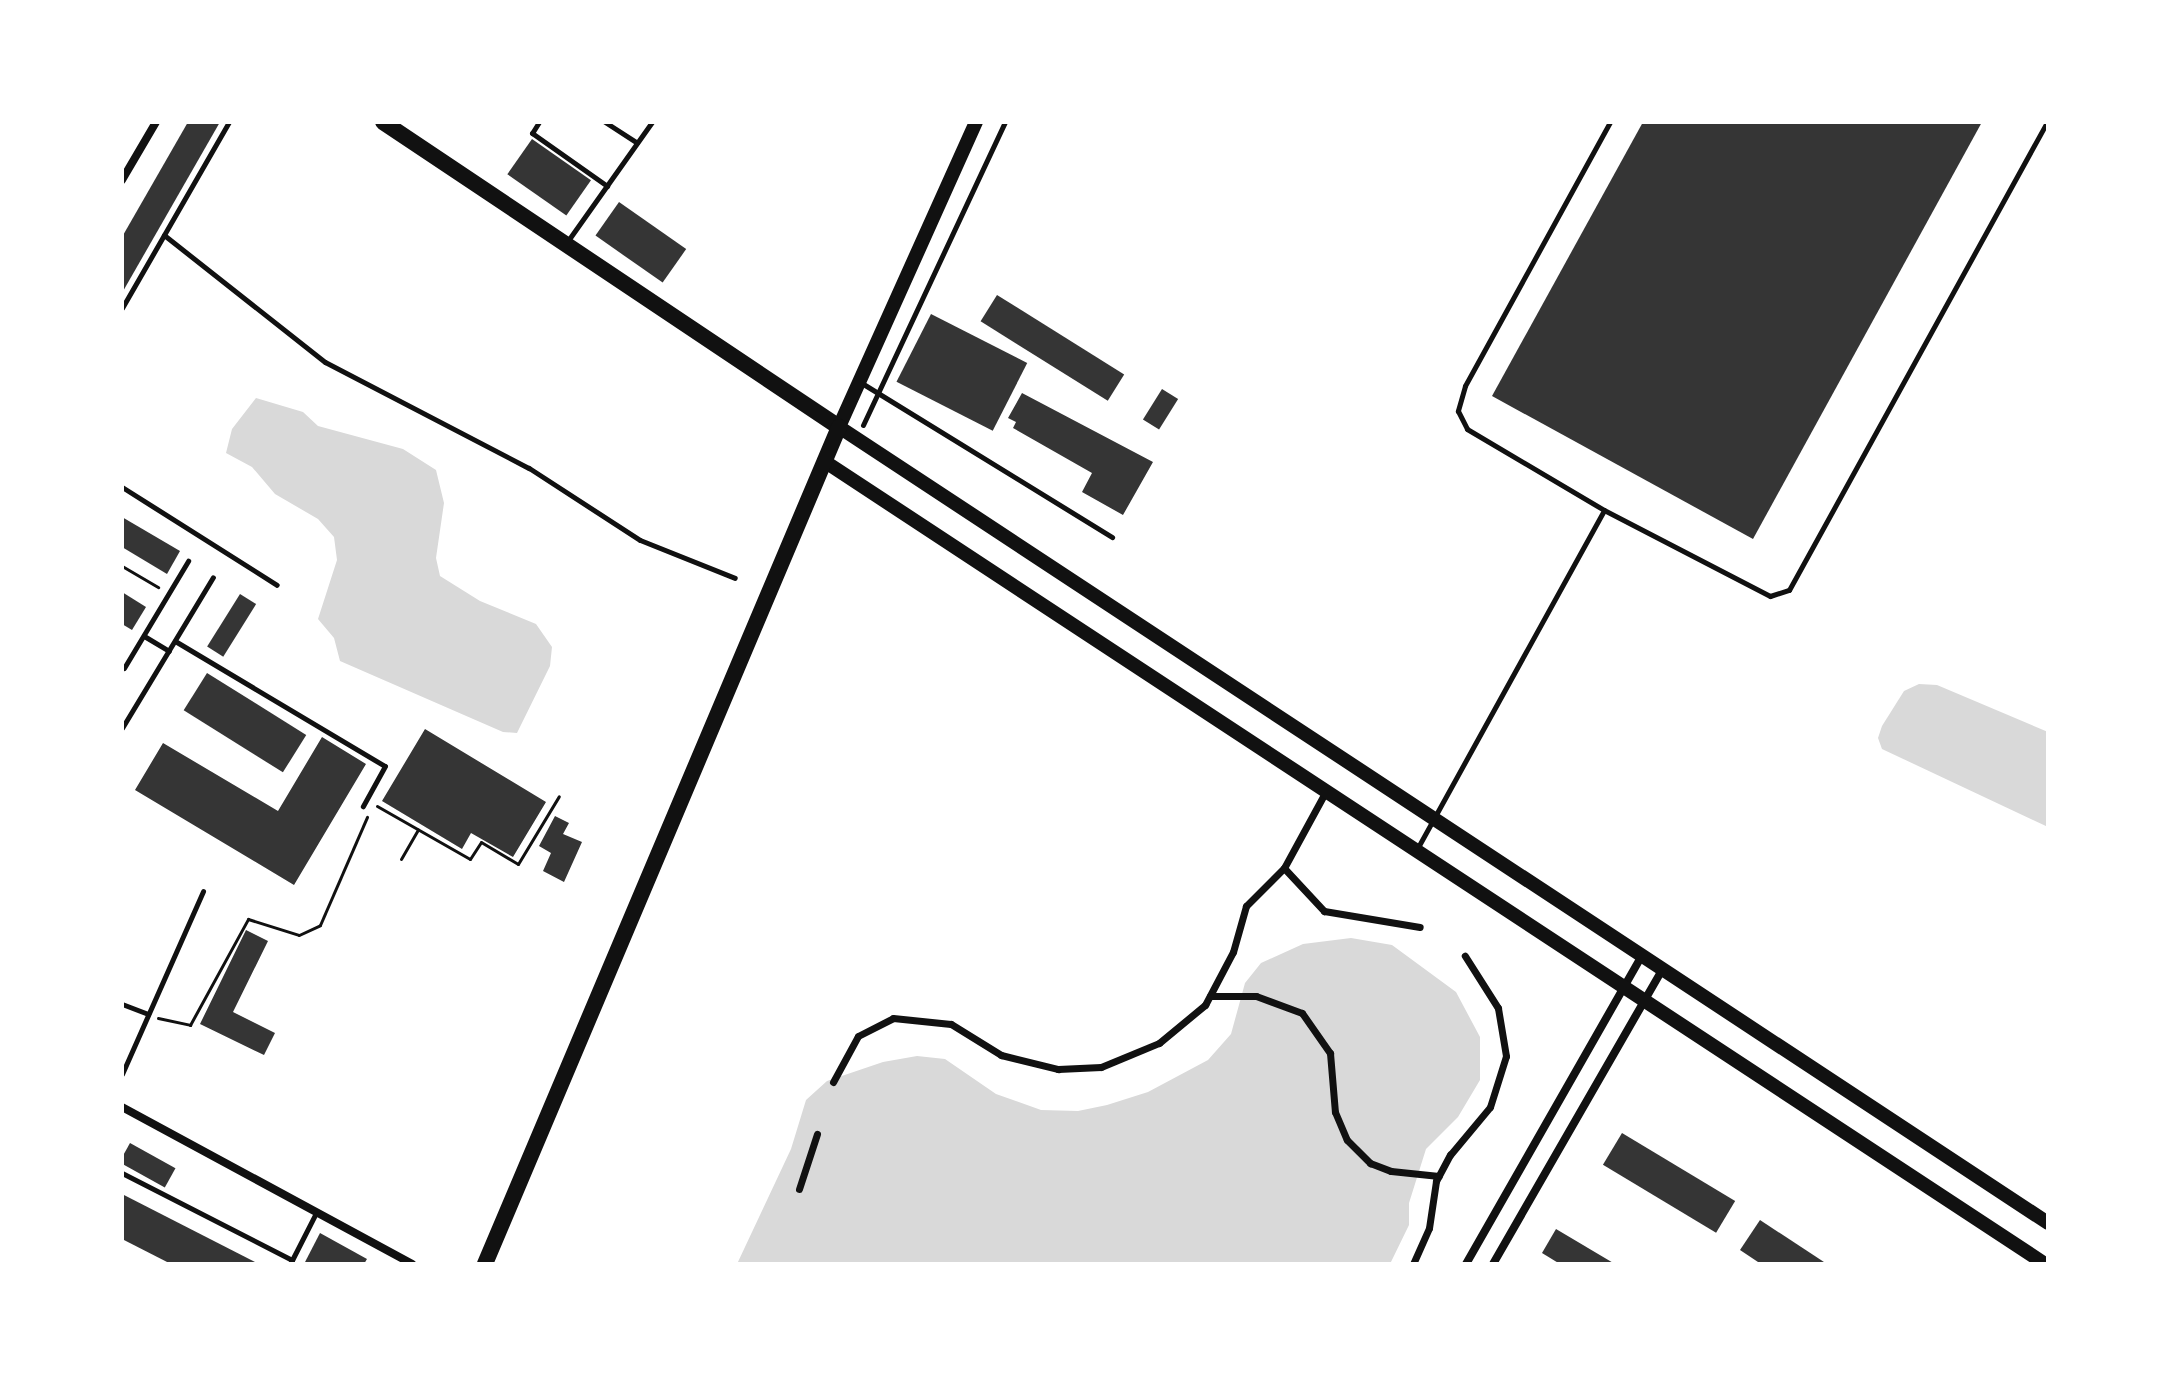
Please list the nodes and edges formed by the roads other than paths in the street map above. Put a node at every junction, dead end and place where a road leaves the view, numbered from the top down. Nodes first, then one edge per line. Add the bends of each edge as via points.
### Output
1 (156, 122) edge
2 (229, 122) edge
3 (383, 122) edge
4 (539, 122) edge
5 (605, 122) edge
6 (652, 122) edge
7 (976, 122) edge
8 (1005, 122) edge
9 (1610, 122) edge
10 (2047, 122) edge
11 (637, 143) junction
12 (122, 180) edge
13 (607, 186) junction
14 (164, 235) junction
15 (564, 247) junction
16 (122, 308) edge
17 (859, 382) junction
18 (879, 391) junction
19 (863, 425) dead end
20 (839, 427) junction
21 (824, 461) junction
22 (122, 487) edge
23 (1604, 510) junction
24 (1112, 537) dead end
25 (188, 561) dead end
26 (213, 577) dead end
27 (735, 578) dead end
28 (277, 585) dead end
29 (144, 636) junction
30 (175, 641) junction
31 (169, 651) junction
32 (124, 668) dead end
33 (122, 728) edge
34 (1326, 791) junction
35 (363, 806) road end
36 (1433, 819) junction
37 (1416, 850) junction
38 (1284, 868) junction
39 (203, 891) dead end
40 (1420, 927) dead end
41 (1465, 956) dead end
42 (1642, 956) junction
43 (1662, 970) junction
44 (1625, 987) junction
45 (1210, 996) junction
46 (1645, 1000) junction
47 (122, 1004) edge
48 (148, 1014) junction
49 (122, 1074) edge
50 (833, 1079) dead end
51 (122, 1107) edge
52 (817, 1134) dead end
53 (122, 1173) edge
54 (1439, 1176) junction
55 (799, 1189) dead end
56 (316, 1213) junction
57 (2048, 1223) edge
58 (291, 1262) edge
59 (412, 1264) edge
60 (485, 1264) edge
61 (1413, 1264) edge
62 (1466, 1264) edge
63 (1493, 1264) edge
64 (2045, 1264) edge

1 - 12 street
2 - 14 lane
3 - 15 main road
4 - 13 lane via 532,133
5 - 11 lane
6 - 11 lane
7 - 17 street
8 - 18 lane
9 - 23 lane via 1465,386 1458,411 1467,429
10 - 23 lane via 1789,590 1770,596
11 - 13 lane
13 - 15 lane
14 - 16 lane
14 - 27 lane via 325,362 529,468 640,540
15 - 20 main road
17 - 18 lane
17 - 20 street
18 - 19 lane
18 - 24 lane via 887,402
20 - 21 main road
20 - 36 street
21 - 34 street
21 - 60 main road
22 - 28 lane
23 - 36 lane
25 - 29 lane
26 - 30 lane
29 - 31 lane
29 - 32 lane
30 - 31 lane
30 - 35 lane via 385,766
31 - 33 lane
34 - 37 street
34 - 38 street
36 - 37 lane
36 - 42 street
37 - 44 street
38 - 40 street via 1324,911
38 - 45 street via 1246,906 1233,952
39 - 48 lane
41 - 54 street via 1498,1008 1506,1056 1490,1107
42 - 43 street
42 - 44 street
43 - 46 street
43 - 57 street
44 - 46 street
44 - 62 street
45 - 50 street via 1186,1024 1159,1043 1101,1067 1058,1069 1015,1061 951,1024 914,1016 877,1024 858,1036
45 - 54 street via 1272,999 1314,1024 1330,1053 1335,1112 1347,1140 1370,1163
46 - 63 street
46 - 64 street
47 - 48 lane
48 - 49 lane
51 - 56 street
52 - 55 street
53 - 58 lane
54 - 61 street via 1429,1228
56 - 58 lane
56 - 59 street

